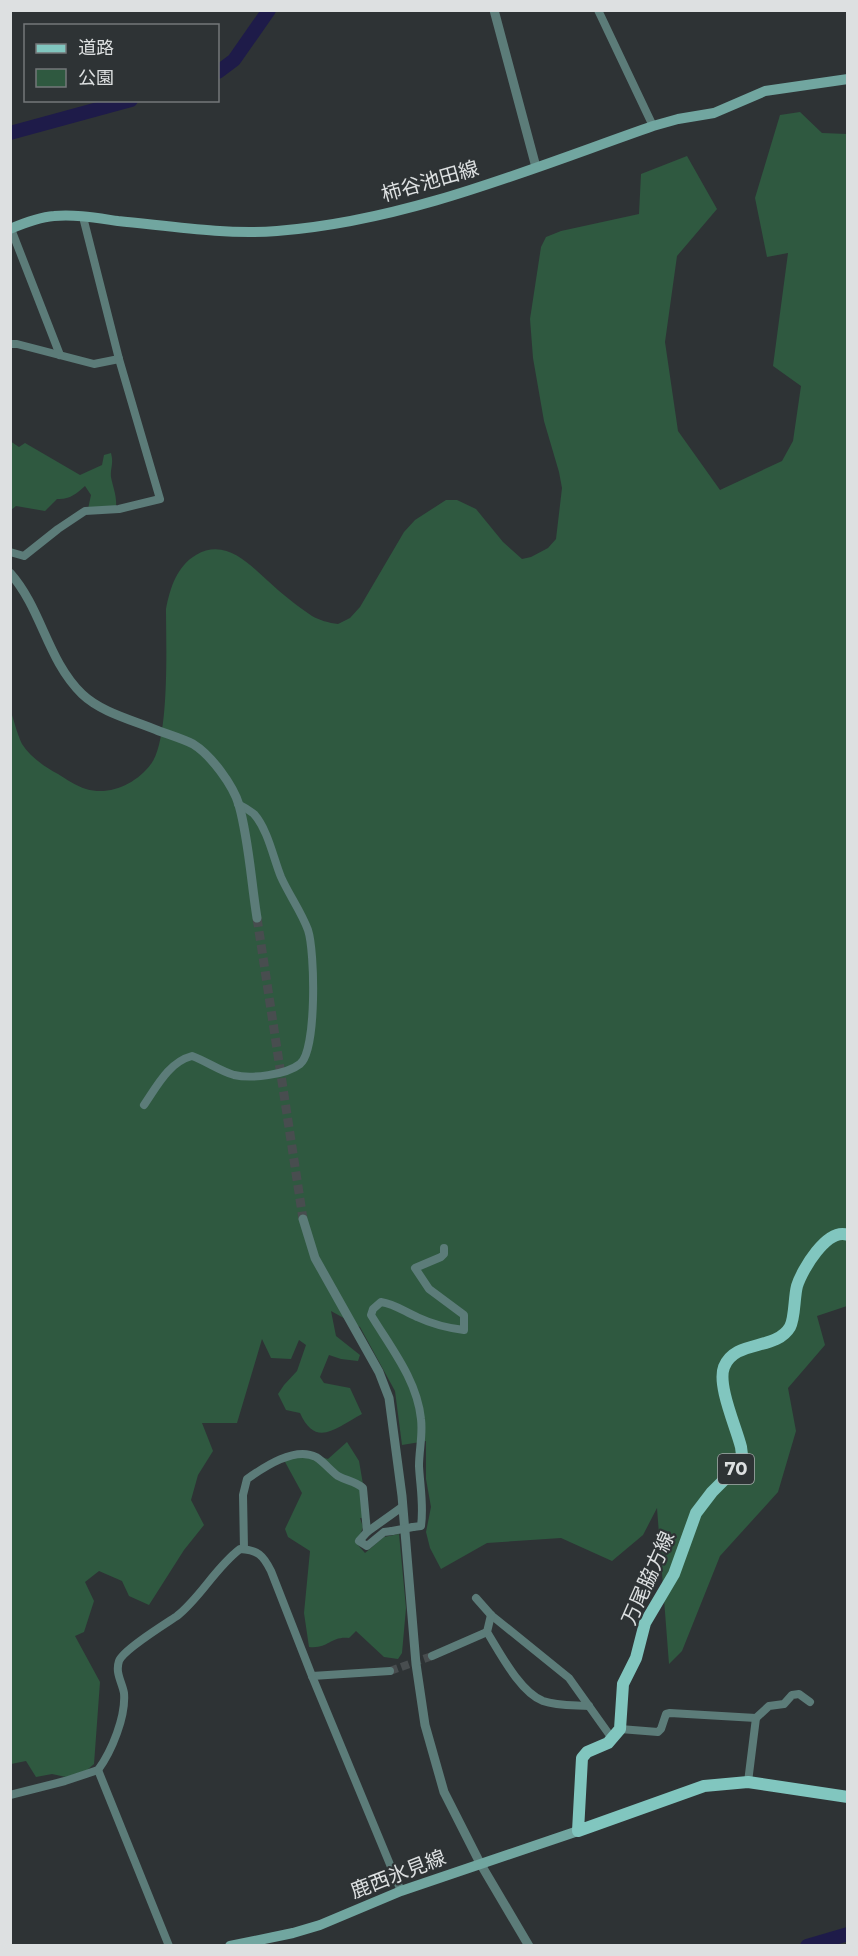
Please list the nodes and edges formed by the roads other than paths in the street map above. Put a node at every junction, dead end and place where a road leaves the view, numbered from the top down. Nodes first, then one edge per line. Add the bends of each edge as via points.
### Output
1 (494, 10) edge
2 (598, 10) edge
3 (848, 79) edge
4 (653, 126) junction
5 (536, 166) junction
6 (83, 217) junction
7 (11, 229) edge
8 (10, 344) edge
9 (60, 355) junction
10 (119, 359) junction
11 (10, 552) edge
12 (10, 573) edge
13 (238, 804) junction
14 (257, 918) tunnel mouth
15 (144, 1105) dead end
16 (303, 1219) tunnel mouth
17 (848, 1235) edge
18 (444, 1248) dead end
19 (402, 1507) junction
20 (367, 1532) junction
21 (244, 1549) junction
22 (476, 1598) dead end
23 (491, 1615) junction
24 (487, 1632) junction
25 (432, 1656) tunnel mouth
26 (390, 1671) tunnel mouth
27 (312, 1676) junction
28 (810, 1702) dead end
29 (589, 1706) junction
30 (756, 1718) junction
31 (616, 1733) junction
32 (98, 1770) junction
33 (747, 1782) junction
34 (10, 1795) edge
35 (848, 1797) edge
36 (578, 1831) junction
37 (480, 1863) junction
38 (401, 1891) junction
39 (266, 1942) edge
40 (169, 1946) edge
41 (230, 1946) edge
42 (529, 1946) edge

1 - 5 street
2 - 4 street
3 - 4 main road, 柿谷池田線 via 765,91 714,113
4 - 5 main road, 柿谷池田線
5 - 6 main road, 柿谷池田線 via 405,209 313,228 220,231
6 - 7 main road, 柿谷池田線 via 54,216
6 - 10 street
7 - 9 street
8 - 9 street
9 - 10 street via 94,363
10 - 11 street via 160,499 85,512 24,556
12 - 13 street via 33,605 58,664 83,695 97,706 194,745 229,784
13 - 14 street
13 - 15 street via 254,815 262,827 308,931 314,974 307,1055 287,1072 242,1076 192,1056 180,1059
16 - 19 street via 315,1258 379,1372 389,1398
17 - 31 main road, 万尾脇方線 / 70 via 833,1235 806,1266 797,1286 790,1327 781,1335 735,1354 724,1368 722,1381 742,1455 739,1465 696,1513 674,1574 645,1623 636,1658 623,1684
18 - 20 street, bridge via 441,1257 415,1268 429,1289 464,1315 464,1330 426,1321 391,1303 381,1302 372,1315 409,1378 419,1408 423,1500 421,1526 384,1532 367,1546 359,1541
19 - 20 street
19 - 37 street via 425,1725 444,1792
20 - 21 street via 363,1488 343,1479 316,1457 304,1454 280,1458 247,1479 243,1495
21 - 27 street via 264,1557 272,1571
21 - 32 street via 226,1559 189,1606 122,1658 118,1672 123,1689 122,1712 114,1744
22 - 23 street
23 - 24 street
23 - 29 street via 569,1678
24 - 25 street
24 - 29 street via 532,1695 544,1701
26 - 27 street
27 - 38 street
28 - 30 street via 799,1694 792,1695 784,1704 769,1706
29 - 31 street
30 - 31 street via 670,1713 658,1732
30 - 33 street
31 - 36 main road via 608,1743 582,1758
32 - 34 street
32 - 40 street
33 - 35 main road
33 - 36 main road via 704,1786
36 - 37 main road, 鹿西氷見線
37 - 38 main road, 鹿西氷見線
37 - 42 street
38 - 39 main road, 鹿西氷見線 via 320,1925
39 - 41 main road, 鹿西氷見線

